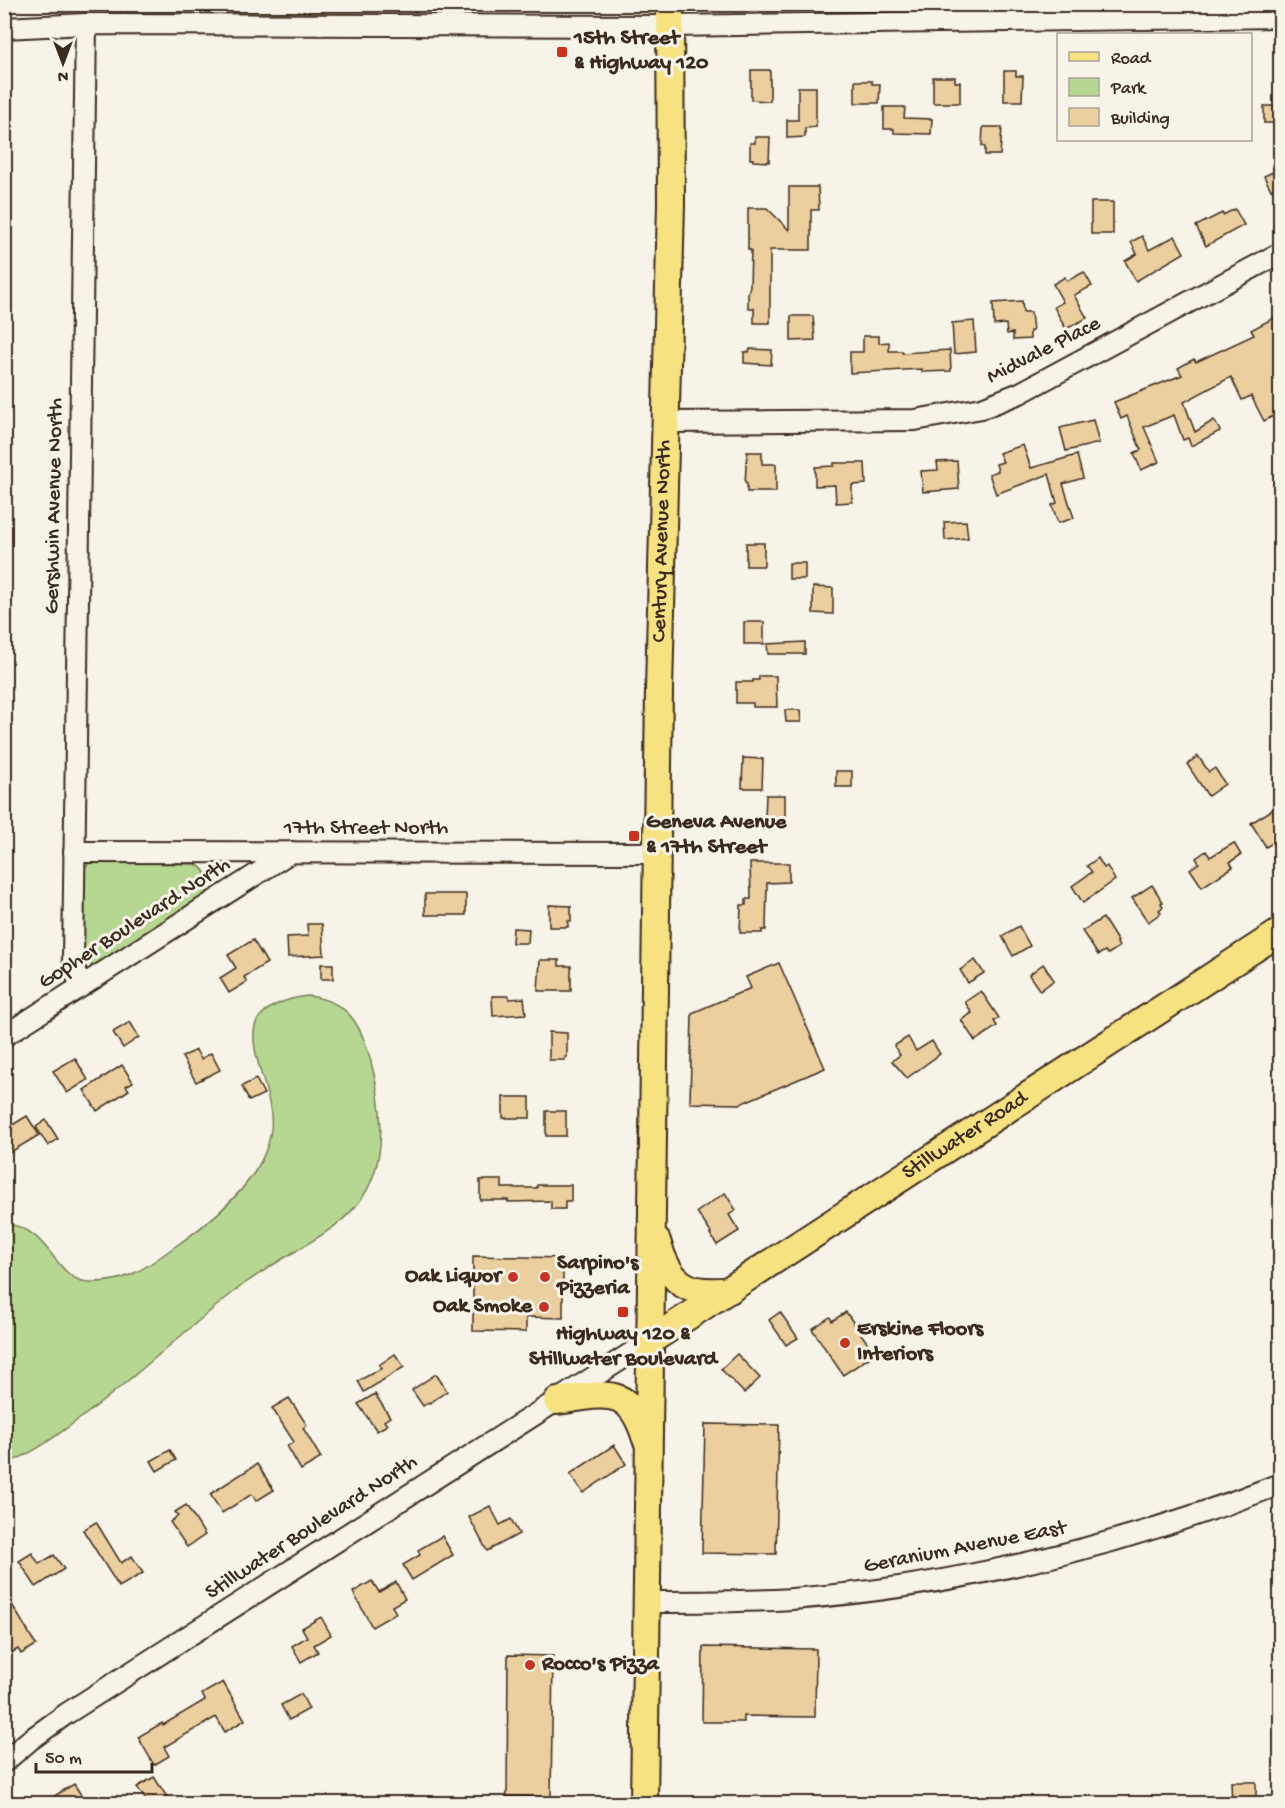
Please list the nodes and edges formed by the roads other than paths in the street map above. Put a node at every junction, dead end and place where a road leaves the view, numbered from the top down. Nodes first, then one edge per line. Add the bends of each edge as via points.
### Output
1 (670, 15) edge
2 (1281, 17) edge
3 (86, 24) junction
4 (4, 28) edge
5 (1281, 253) edge
6 (666, 422) junction
7 (74, 852) junction
8 (291, 852) junction
9 (657, 853) junction
10 (1281, 932) edge
11 (82, 986) junction
12 (4, 1036) edge
13 (652, 1223) junction
14 (730, 1290) junction
15 (650, 1341) junction
16 (557, 1401) junction
17 (649, 1448) junction
18 (1281, 1484) edge
19 (647, 1602) junction
20 (4, 1762) edge
21 (644, 1803) edge

1 - 2 street
1 - 3 street
1 - 6 main road, Century Avenue North
3 - 4 street
3 - 7 street, Gershwin Avenue North
5 - 6 street, Midvale Place via 1020,393 982,408 915,420
6 - 9 main road, Century Avenue North
7 - 8 street, 17th Street North
7 - 11 street, Gershwin Avenue North via 74,965
8 - 9 street, 17th Street North
8 - 11 street, Gopher Boulevard North
9 - 13 main road, Century Avenue North
10 - 14 main road, Stillwater Road
11 - 12 street, Gopher Boulevard North
13 - 14 main road via 665,1264 677,1281 700,1291
13 - 15 main road, Century Avenue North
14 - 15 main road, Stillwater Road
15 - 16 street, Stillwater Boulevard North
15 - 17 main road, Century Avenue North
16 - 17 main road via 616,1397 638,1415
16 - 20 street, Stillwater Boulevard North via 66,1714
17 - 19 main road, Century Avenue North
18 - 19 street, Geranium Avenue East via 1128,1538 941,1581 794,1599
19 - 21 main road, Century Avenue North

